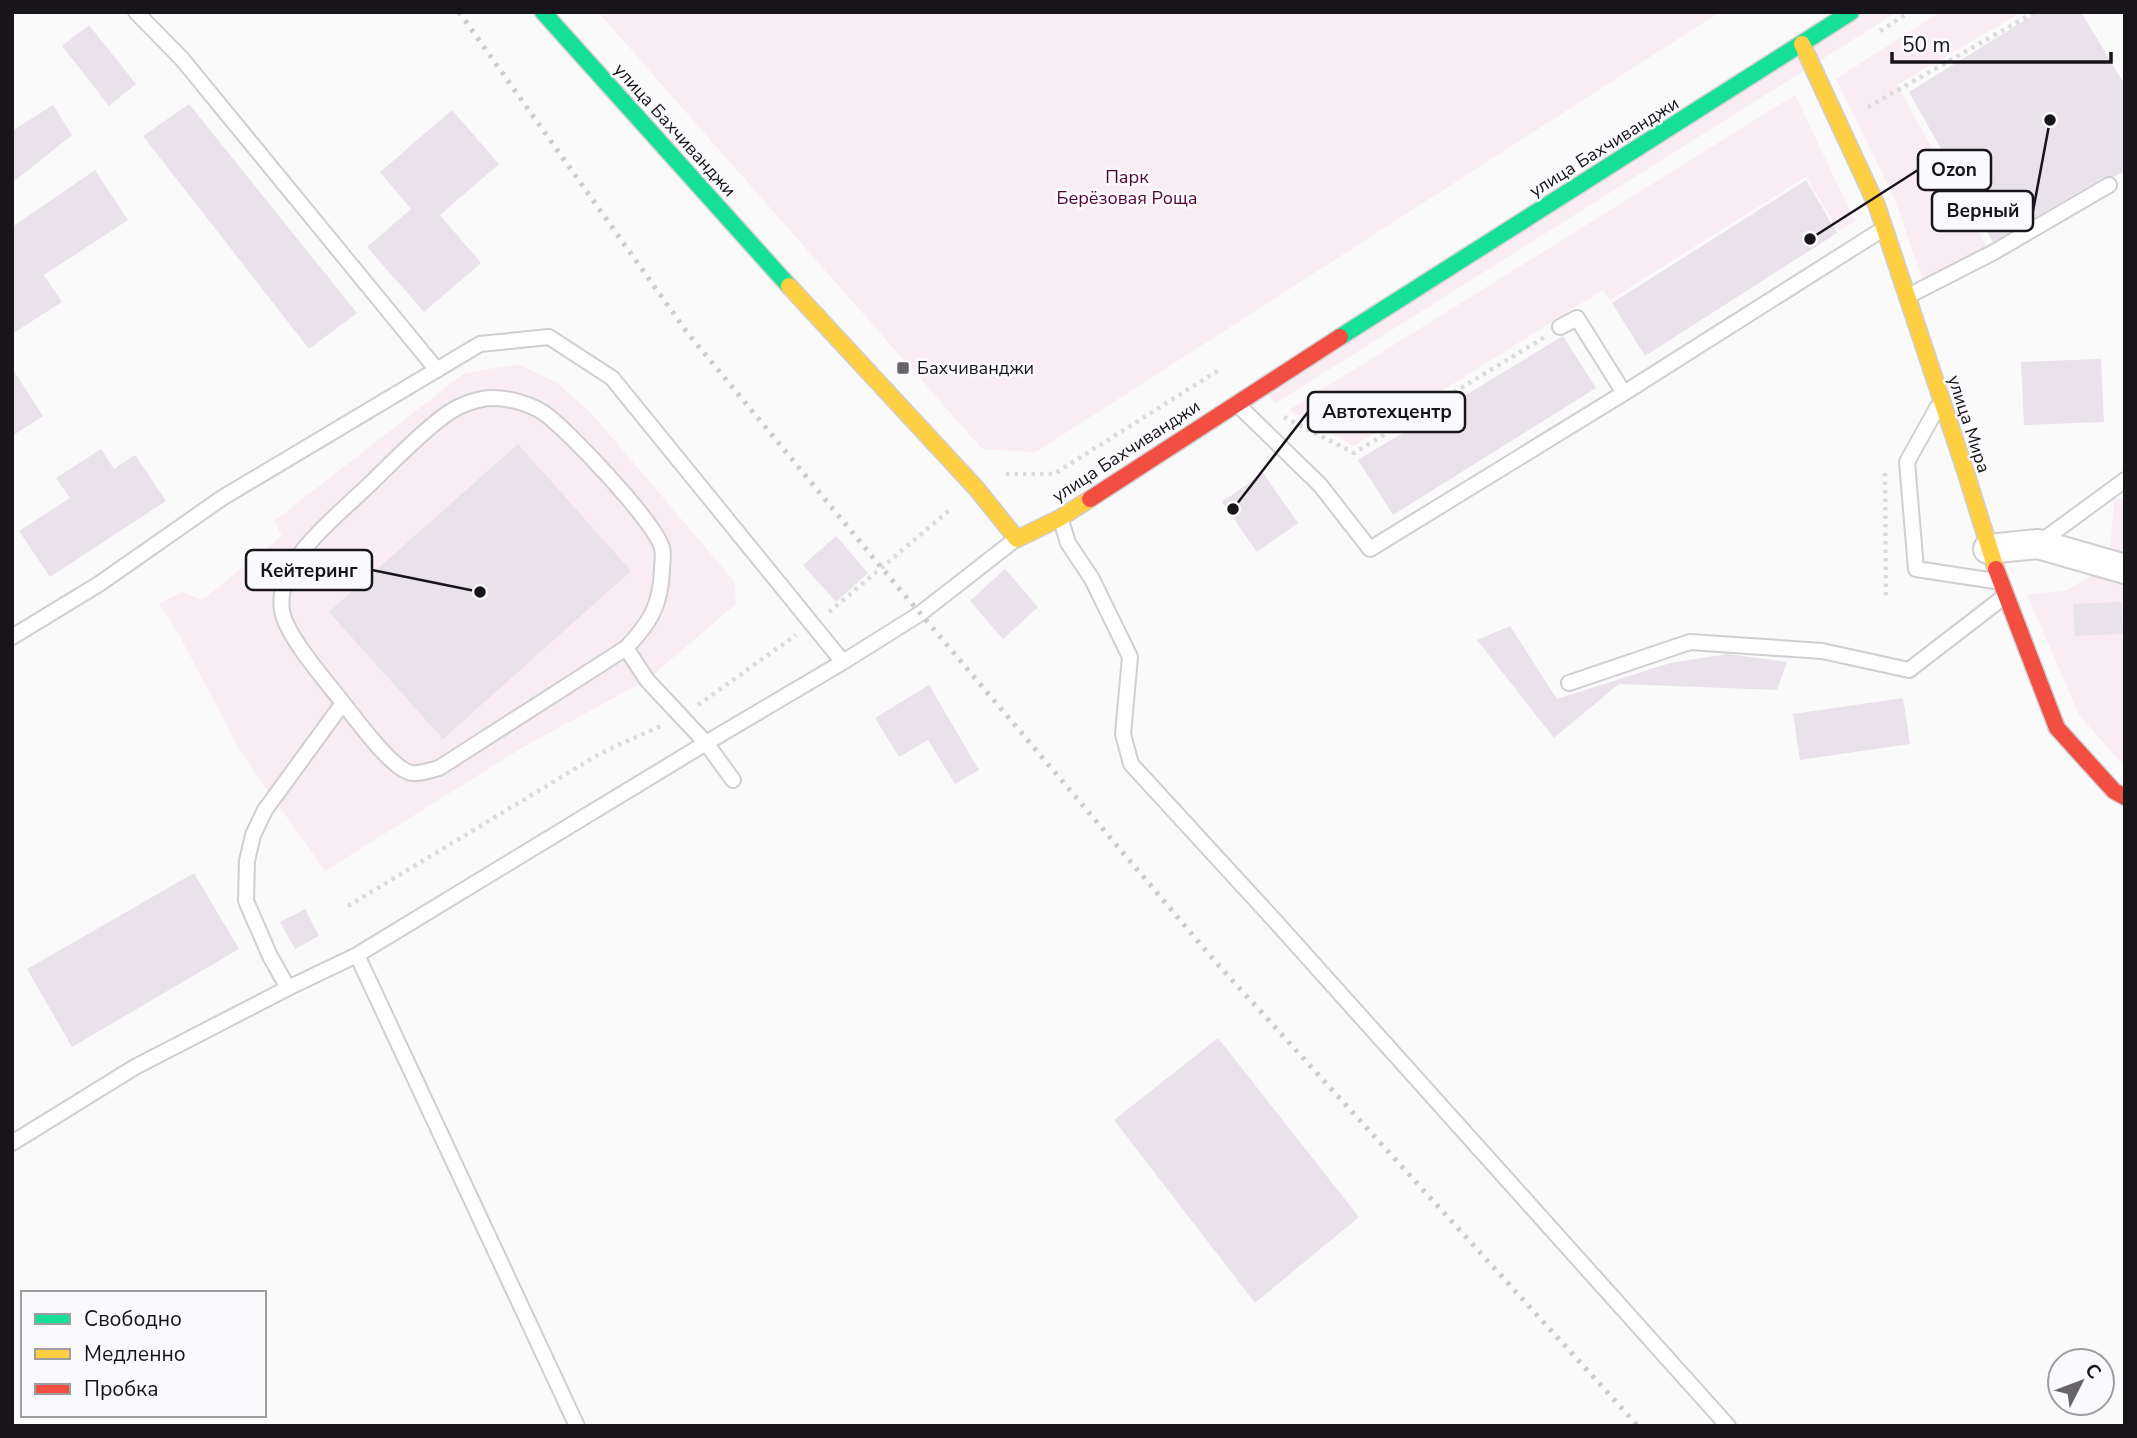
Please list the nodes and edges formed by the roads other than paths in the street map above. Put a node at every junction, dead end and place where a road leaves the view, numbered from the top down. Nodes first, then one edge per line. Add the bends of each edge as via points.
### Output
1 (136, 12) edge
2 (543, 12) edge
3 (1851, 12) edge
4 (1802, 44) junction
5 (2109, 185) dead end
6 (1884, 228) junction
7 (1907, 297) junction
8 (1560, 327) road end
9 (437, 370) junction
10 (1624, 393) junction
11 (1942, 401) junction
12 (1236, 403) junction
13 (2125, 480) edge
14 (1060, 518) junction
15 (1017, 539) junction
16 (2038, 544) junction
17 (1988, 549) junction
18 (2125, 569) edge
19 (2003, 588) junction
20 (12, 637) edge
21 (626, 648) junction
22 (844, 662) junction
23 (1569, 682) dead end
24 (343, 703) junction
25 (706, 743) junction
26 (733, 780) dead end
27 (2125, 797) edge
28 (357, 956) junction
29 (288, 988) junction
30 (12, 1143) edge
31 (577, 1426) edge
32 (1728, 1426) edge

1 - 9 lane via 182,59
2 - 15 main road, улица Бахчиванджи via 976,488
3 - 4 main road, улица Бахчиванджи
4 - 6 main road, улица Мира
4 - 12 main road, улица Бахчиванджи
5 - 7 lane
6 - 7 main road, улица Мира
6 - 10 lane
7 - 11 main road, улица Мира
8 - 10 lane via 1577,317
9 - 20 lane via 222,498 99,584
9 - 22 lane via 480,344 549,337 612,378
10 - 12 lane via 1370,549 1320,485
11 - 17 main road, улица Мира
11 - 19 lane via 1907,462 1916,569
12 - 14 main road, улица Бахчиванджи
13 - 16 lane
14 - 15 main road, улица Бахчиванджи
14 - 32 lane via 1068,543 1092,579 1130,657 1122,734 1131,764
15 - 22 lane via 921,613
16 - 17 street
16 - 18 street
17 - 19 main road, улица Мира
19 - 23 lane via 1909,670 1822,652 1690,642
19 - 27 main road, улица Мира via 2057,728 2114,792
21 - 24 lane via 439,768 415,774 391,761
21 - 24 lane via 655,609 662,583 663,549 657,535 568,432 545,414 529,405 494,398 472,402 446,414 416,440 306,547 288,574 282,611 296,642
21 - 25 lane via 647,680
22 - 25 lane
24 - 29 lane via 265,810 247,861 246,901
25 - 26 lane
25 - 28 lane
28 - 29 lane
28 - 31 lane
29 - 30 lane via 135,1067

